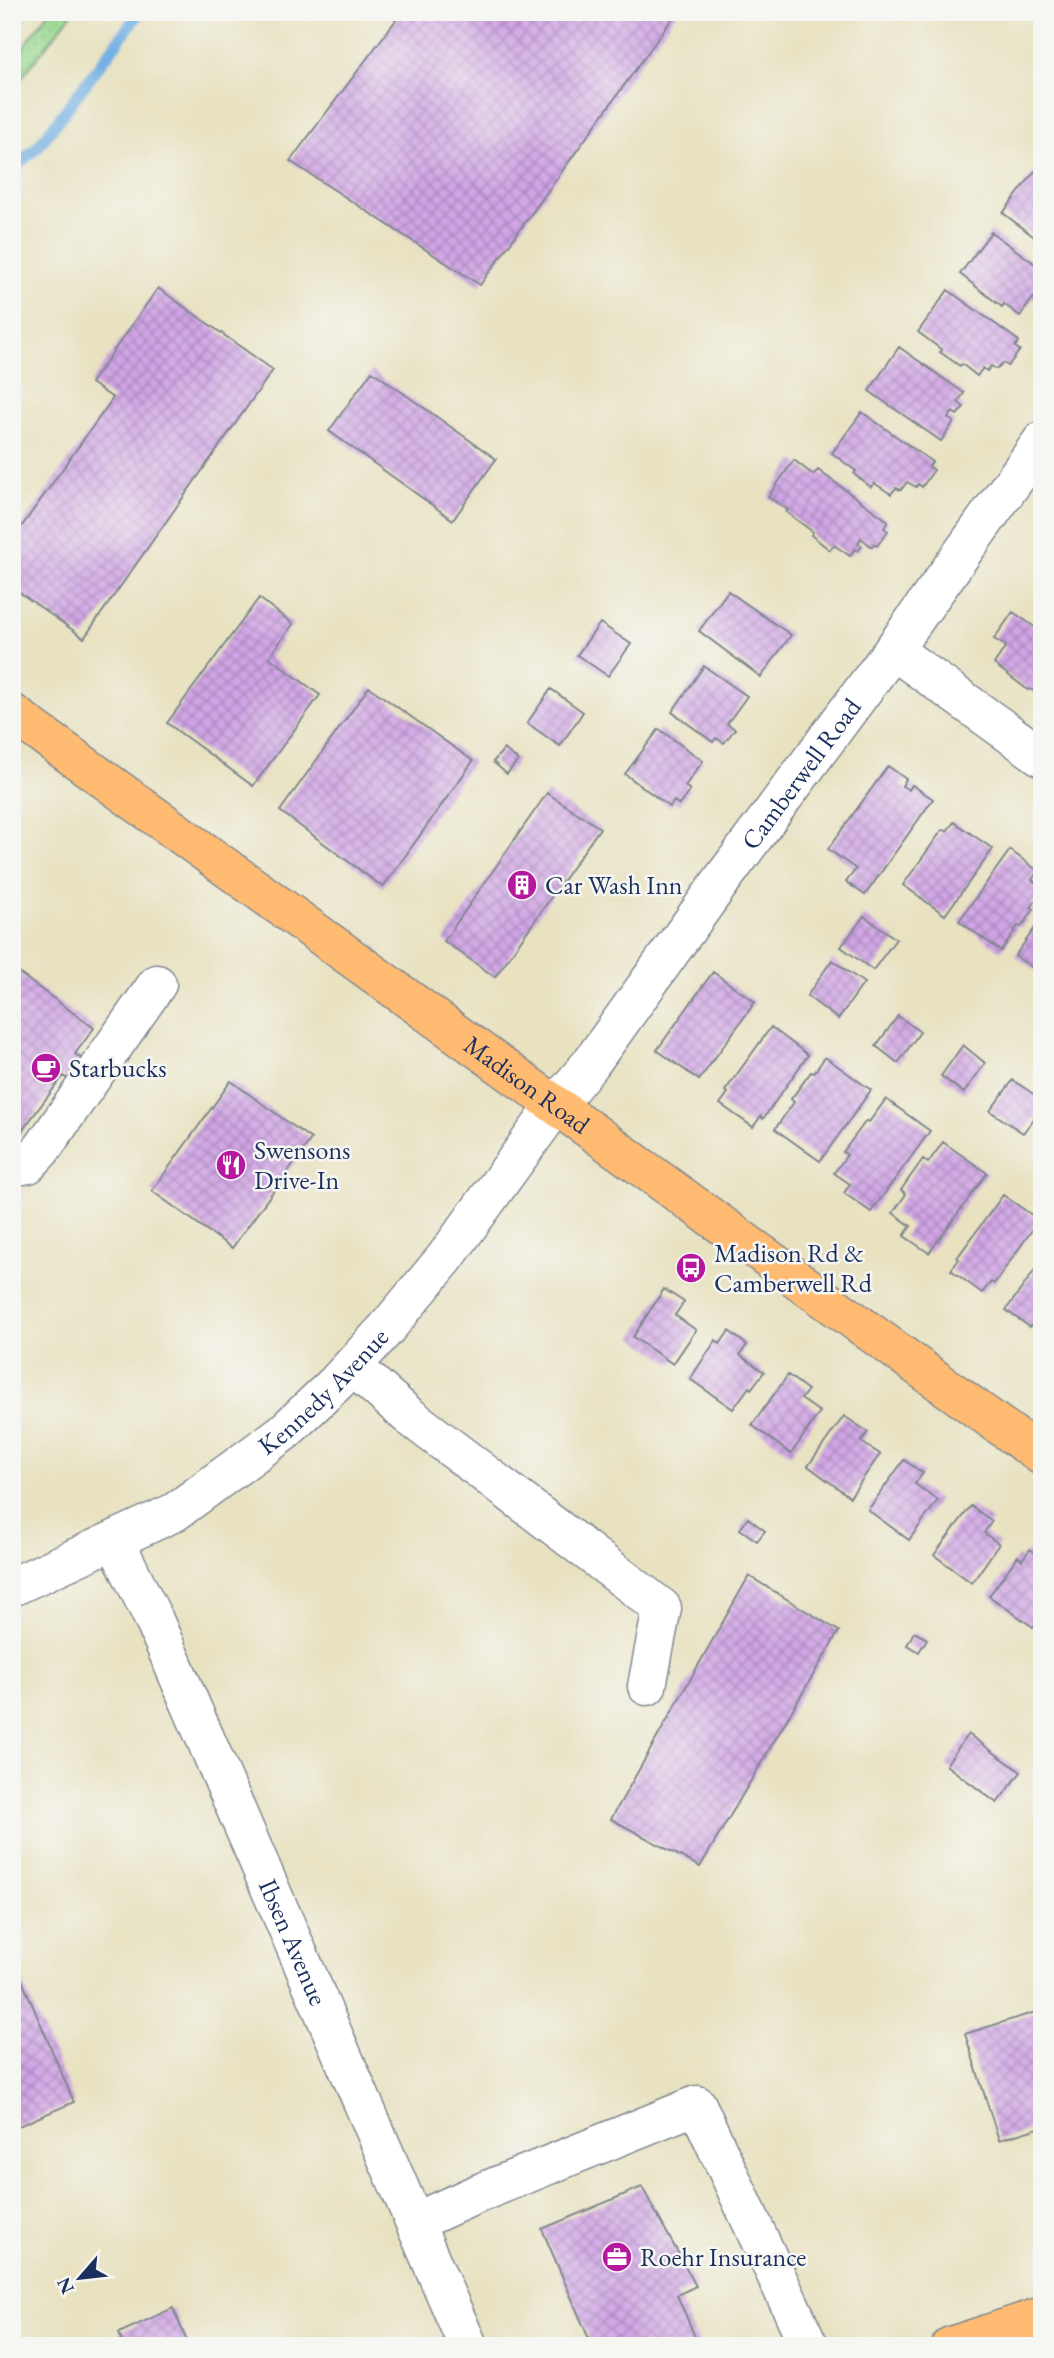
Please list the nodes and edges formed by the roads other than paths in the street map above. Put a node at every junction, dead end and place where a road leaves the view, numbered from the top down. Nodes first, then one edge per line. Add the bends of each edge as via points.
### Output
1 (1042, 440) edge
2 (893, 650) junction
3 (12, 713) edge
4 (1042, 757) edge
5 (157, 984) dead end
6 (556, 1105) junction
7 (12, 1167) edge
8 (352, 1366) junction
9 (1042, 1456) edge
10 (115, 1541) junction
11 (12, 1587) edge
12 (647, 1686) dead end
13 (415, 2222) junction
14 (1042, 2316) edge
15 (960, 2344) edge
16 (468, 2346) edge
17 (809, 2346) edge

1 - 2 street, Camberwell Road
2 - 4 street
2 - 6 street, Camberwell Road
3 - 6 main road, Madison Road
5 - 7 street via 42,1149 28,1164
6 - 8 street, Kennedy Avenue via 445,1258
6 - 9 main road, Madison Road
8 - 10 street, Kennedy Avenue via 284,1432 175,1512
8 - 12 street via 409,1416 663,1608
10 - 11 street, Kennedy Avenue
10 - 13 street, Ibsen Avenue
13 - 16 street, Ibsen Avenue
13 - 17 street via 697,2105
14 - 15 main road

